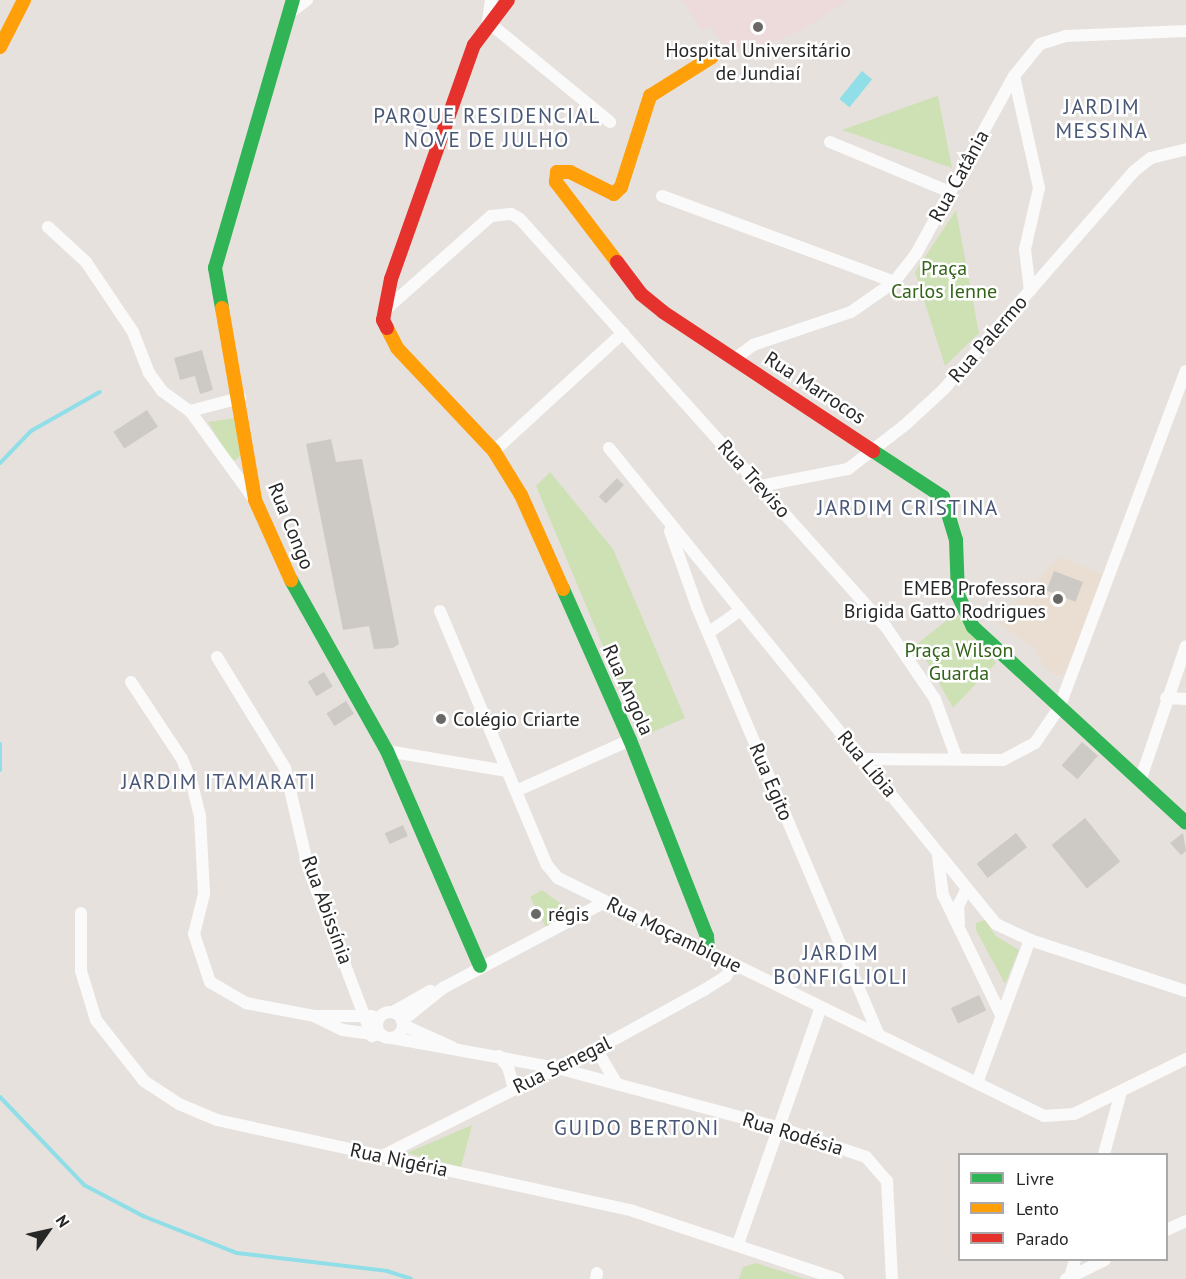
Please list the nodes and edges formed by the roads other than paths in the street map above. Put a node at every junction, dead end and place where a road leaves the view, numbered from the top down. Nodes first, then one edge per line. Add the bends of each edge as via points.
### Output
1 (24, 0) edge
2 (307, 0) edge
3 (491, 0) edge
4 (508, 0) edge
5 (292, 6) edge
6 (488, 22) junction
7 (1186, 31) edge
8 (0, 46) edge
9 (712, 57) dead end
10 (1014, 76) junction
11 (610, 122) dead end
12 (830, 142) dead end
13 (1186, 149) edge
14 (950, 192) junction
15 (662, 196) dead end
16 (48, 227) dead end
17 (894, 282) junction
18 (1030, 291) junction
19 (383, 312) junction
20 (623, 333) junction
21 (734, 359) junction
22 (1186, 371) edge
23 (240, 398) junction
24 (190, 411) junction
25 (609, 448) dead end
26 (874, 449) junction
27 (494, 452) junction
28 (760, 486) junction
29 (255, 500) junction
30 (669, 527) junction
31 (440, 611) dead end
32 (739, 611) junction
33 (708, 633) junction
34 (1186, 646) edge
35 (217, 657) dead end
36 (131, 682) dead end
37 (1166, 698) junction
38 (1186, 699) edge
39 (1059, 708) junction
40 (630, 740) junction
41 (387, 752) junction
42 (863, 759) junction
43 (957, 759) junction
44 (507, 771) junction
45 (1141, 778) junction
46 (516, 791) junction
47 (1185, 821) edge
48 (938, 856) junction
49 (966, 890) junction
50 (605, 902) junction
51 (81, 913) dead end
52 (959, 931) junction
53 (1030, 940) junction
54 (708, 952) junction
55 (733, 964) junction
56 (480, 966) junction
57 (1186, 992) edge
58 (821, 1007) junction
59 (1000, 1013) junction
60 (314, 1016) junction
61 (380, 1016) junction
62 (366, 1017) junction
63 (399, 1019) junction
64 (879, 1035) junction
65 (382, 1036) junction
66 (452, 1047) junction
67 (596, 1049) junction
68 (499, 1056) junction
69 (1186, 1059) edge
70 (557, 1068) junction
71 (977, 1083) junction
72 (617, 1084) junction
73 (514, 1089) junction
74 (1121, 1092) junction
75 (777, 1127) junction
76 (1105, 1153) edge
77 (384, 1155) junction
78 (1186, 1221) edge
79 (1168, 1230) edge
80 (738, 1244) junction
81 (1075, 1261) edge
82 (1103, 1261) edge
83 (1068, 1278) edge
84 (838, 1279) edge
85 (892, 1279) edge

1 - 8 main road
2 - 5 street
3 - 6 street
4 - 6 main road
5 - 23 main road, Rua Congo via 215,267 222,324
6 - 11 street
6 - 19 main road via 474,45 391,279
7 - 10 street, Rua Catânia via 1056,38 1033,50
9 - 21 main road, Rua Marrocos via 650,96 621,187 614,194 606,195 570,172 555,176 641,294
10 - 14 street, Rua Catânia
10 - 18 street via 1039,188 1025,249
12 - 14 street
13 - 18 street, Rua Palermo via 1151,158 1132,172
14 - 17 street, Rua Catânia via 916,254
15 - 17 street
16 - 24 street via 86,262 134,332 149,373 162,391
17 - 21 street, Rua Catânia via 851,312 753,345
18 - 26 street, Rua Palermo via 944,389
19 - 20 street, Rua Treviso via 491,216 511,214 520,219
19 - 27 main road, Rua Angola via 397,348
20 - 27 street
20 - 28 street, Rua Treviso
21 - 26 main road, Rua Marrocos
22 - 39 street
23 - 24 street
23 - 29 main road, Rua Congo
24 - 29 street
25 - 30 street, Rua Líbia
26 - 28 street, Rua Palermo via 837,473
26 - 39 main road, Rua Marrocos via 943,497 956,540 955,568 962,612 993,649
27 - 40 main road, Rua Angola via 543,539
28 - 43 street, Rua Treviso via 911,658 935,699
29 - 41 main road, Rua Congo via 280,561
30 - 32 street, Rua Líbia
30 - 33 street, Rua Egito
31 - 44 street, Rua Moçambique
32 - 33 street
32 - 42 street, Rua Líbia
33 - 64 street, Rua Egito
34 - 37 street
35 - 62 street, Rua Abissínia via 285,768 308,867
36 - 60 street via 182,759 192,784 204,854 204,894 194,934 202,968 210,981 246,1003
37 - 38 street
37 - 45 street
39 - 43 street via 1035,743 1019,754 1003,760
39 - 45 main road, Rua Marrocos
40 - 46 street
40 - 54 main road, Rua Angola via 704,926
41 - 44 street
41 - 56 main road, Rua Congo
42 - 43 street
42 - 48 street, Rua Líbia
44 - 46 street, Rua Moçambique
45 - 47 main road, Rua Marrocos
46 - 50 street, Rua Moçambique via 547,865 558,878
48 - 49 street, Rua Líbia
48 - 52 street via 943,895
49 - 52 street via 958,906
49 - 53 street, Rua Líbia via 996,924
50 - 54 street, Rua Moçambique
50 - 56 street
51 - 77 street, Rua Nigéria via 85,991 96,1020 144,1082 179,1104 217,1120
52 - 59 street
53 - 57 street, Rua Líbia
53 - 59 street
54 - 55 street, Rua Moçambique
55 - 58 street, Rua Moçambique
55 - 67 street, Rua Senegal via 726,976 704,990
56 - 63 street
58 - 64 street, Rua Moçambique
58 - 75 street
59 - 71 street
60 - 62 street
60 - 65 street, Rua Rodésia via 343,1030
61 - 62 street
61 - 63 street
61 - 65 street
62 - 65 street, Rua Abissínia
63 - 65 street
63 - 66 street, Rua Rodésia
64 - 71 street, Rua Moçambique
65 - 66 street, Rua Rodésia via 423,1047
66 - 68 street, Rua Rodésia
67 - 70 street, Rua Senegal
67 - 72 street
68 - 70 street, Rua Rodésia
68 - 73 street via 512,1076
69 - 74 street, Rua Moçambique
70 - 72 street, Rua Rodésia
70 - 73 street, Rua Senegal
71 - 74 street, Rua Moçambique via 1033,1112 1057,1117
72 - 75 street, Rua Rodésia
73 - 77 street, Rua Senegal
74 - 76 street
75 - 80 street
75 - 85 street, Rua Rodésia via 866,1157 878,1167 887,1181 891,1211
77 - 80 street, Rua Nigéria via 633,1211
78 - 79 street
80 - 84 street, Rua Nigéria
81 - 83 street
82 - 83 street

